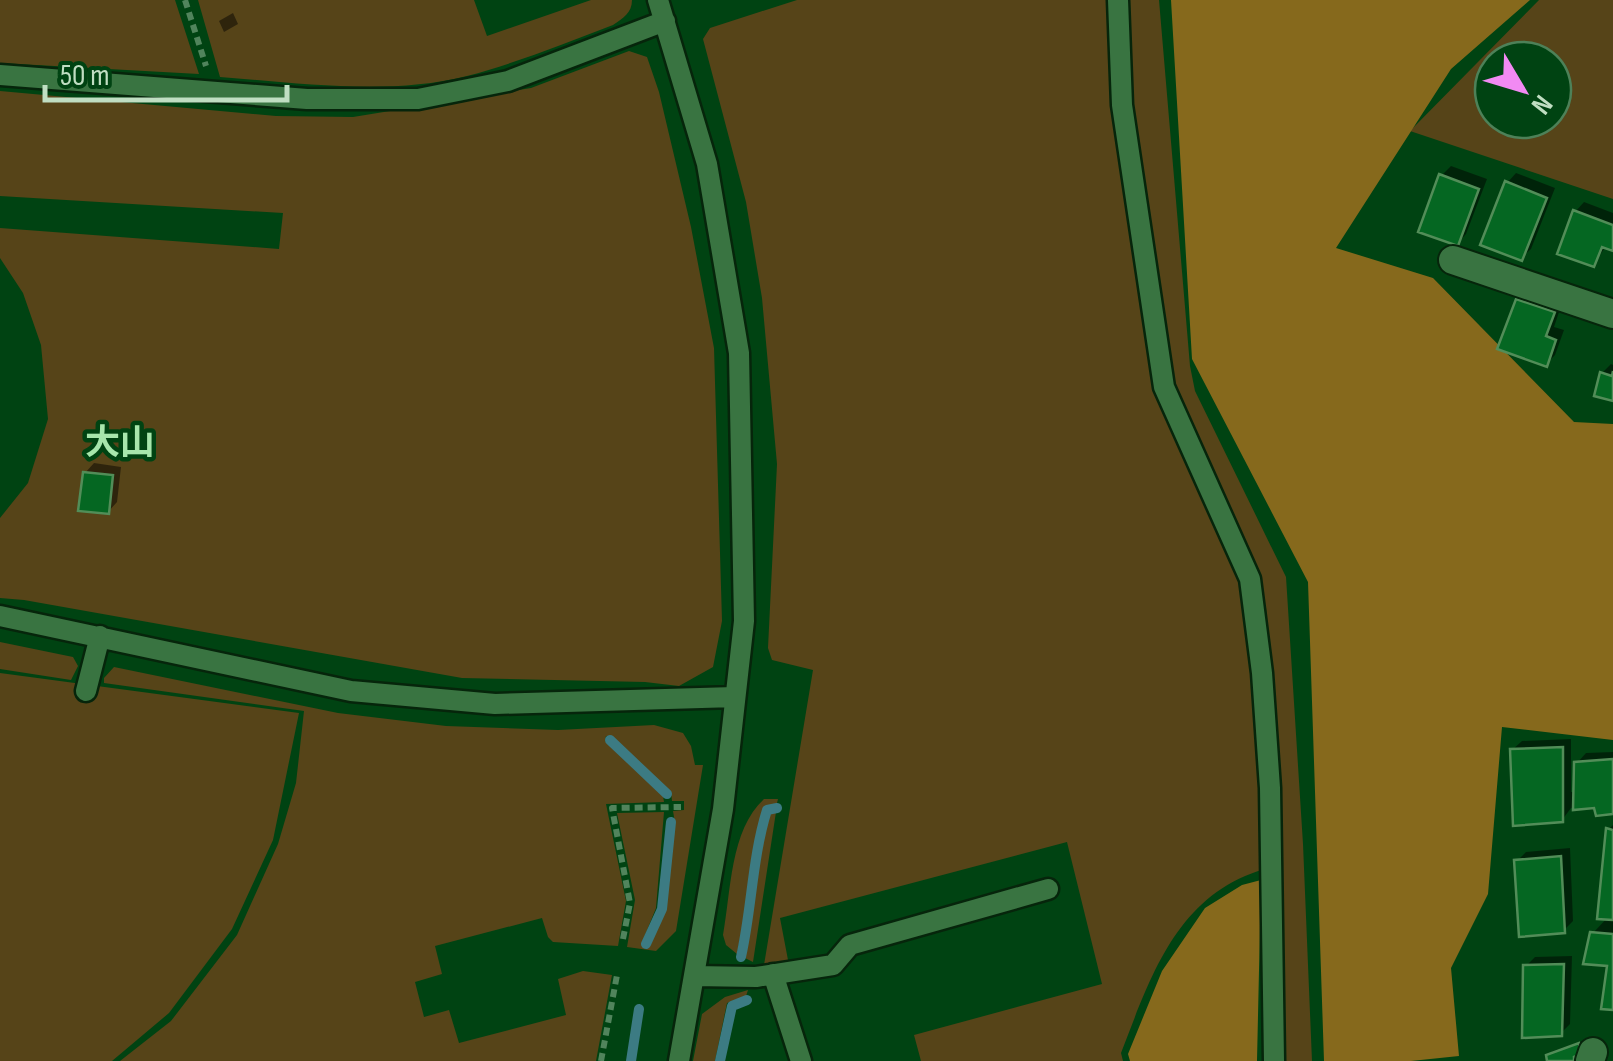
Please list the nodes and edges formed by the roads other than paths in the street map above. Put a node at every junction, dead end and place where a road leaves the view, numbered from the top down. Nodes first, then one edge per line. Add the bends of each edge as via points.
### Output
1 (658, 0) edge
2 (1118, 0) edge
3 (665, 22) junction
4 (0, 75) edge
5 (1453, 260) dead end
6 (1613, 314) edge
7 (0, 616) edge
8 (100, 636) junction
9 (86, 691) dead end
10 (735, 698) junction
11 (1048, 889) dead end
12 (773, 974) junction
13 (694, 976) junction
14 (679, 1061) edge
15 (801, 1061) edge
16 (1274, 1061) edge

1 - 3 lane
2 - 16 lane via 1122,104 1164,387 1250,578 1270,788
3 - 4 lane via 508,81 418,98 307,99
3 - 10 lane via 707,164 739,354 744,621
5 - 6 street
7 - 8 lane
8 - 9 lane
8 - 10 lane via 352,691 496,704
10 - 13 lane
11 - 12 lane via 850,945 833,965
12 - 13 lane
12 - 15 lane
13 - 14 lane

